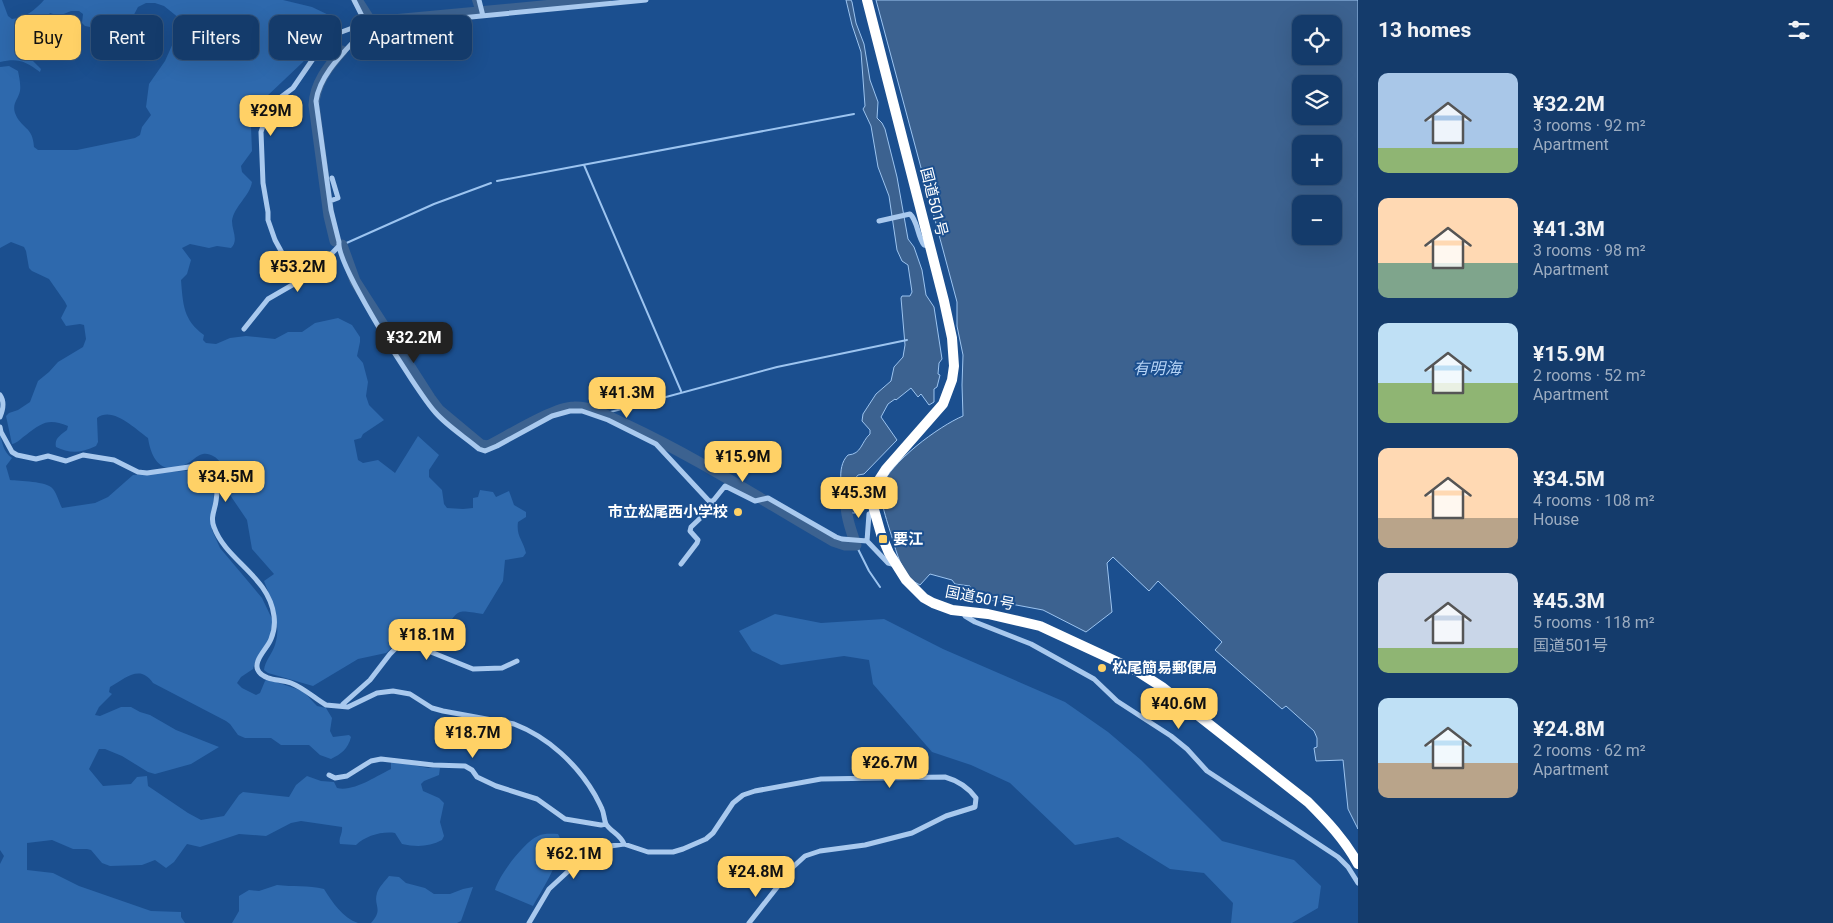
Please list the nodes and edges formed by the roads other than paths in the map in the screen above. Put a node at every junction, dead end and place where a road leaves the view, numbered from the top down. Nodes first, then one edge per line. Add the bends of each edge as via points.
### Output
1 (354, 0) edge
2 (479, 0) edge
3 (646, 0) edge
4 (867, 0) edge
5 (483, 13) junction
6 (362, 15) edge
7 (465, 15) edge
8 (351, 28) edge
9 (351, 45) edge
10 (332, 178) dead end
11 (330, 201) junction
12 (879, 221) dead end
13 (930, 246) junction
14 (338, 247) junction
15 (298, 282) junction
16 (244, 328) dead end
17 (0, 395) edge
18 (0, 417) edge
19 (0, 427) edge
20 (712, 502) junction
21 (874, 512) junction
22 (864, 541) junction
23 (681, 564) dead end
24 (896, 565) junction
25 (963, 612) junction
26 (517, 661) dead end
27 (344, 706) junction
28 (329, 775) dead end
29 (606, 824) junction
30 (624, 844) junction
31 (1358, 864) edge
32 (1358, 883) edge
33 (529, 923) edge
34 (748, 923) edge

1 - 6 street
2 - 5 street
3 - 5 street
4 - 13 highway, 国道501号
5 - 7 street
8 - 15 street via 326,40 293,88 274,105 261,132 262,182 268,220
9 - 11 street via 328,72 317,93
10 - 11 street via 338,198
11 - 14 street
12 - 13 street via 907,214 913,217 920,240
13 - 21 highway, 国道501号 via 952,338 952,380 937,412 875,486
14 - 15 street via 313,273
14 - 20 street via 359,294 417,387 434,411 479,449 485,451 498,446 562,413 582,411 656,444
15 - 16 street via 268,299
17 - 18 street via 3,412
19 - 27 street via 12,452 36,459 48,456 66,461 83,455 114,460 138,472 196,466 214,471 217,483 213,525 224,546 262,586 274,615 272,638 257,661 258,672 291,682 326,705
20 - 22 street via 725,486 754,502 768,498 842,539
20 - 23 street via 710,509 690,527 698,540
21 - 22 street via 869,514
21 - 24 highway, 国道501号
22 - 24 street via 888,563
24 - 25 highway, 国道501号 via 924,598 941,607
25 - 31 highway, 国道501号 via 988,614 1040,626 1137,671 1162,687 1308,802 1347,844
25 - 32 street via 975,622 1031,644 1094,679 1117,701 1187,749 1207,771 1338,858
26 - 27 street via 502,668 473,669 422,648 399,645 379,671
27 - 29 street via 377,693 394,692 410,694 432,708 523,728 561,752 570,762 594,793
28 - 29 street via 335,778 347,776 371,761 381,759 465,766 477,777 537,799 565,819
29 - 30 street via 622,837
30 - 33 street via 589,852 549,889
30 - 34 street via 648,852 682,849 713,833 733,802 742,795 809,780 945,777 969,788 976,798 975,807 946,816 912,833 805,856 792,867

